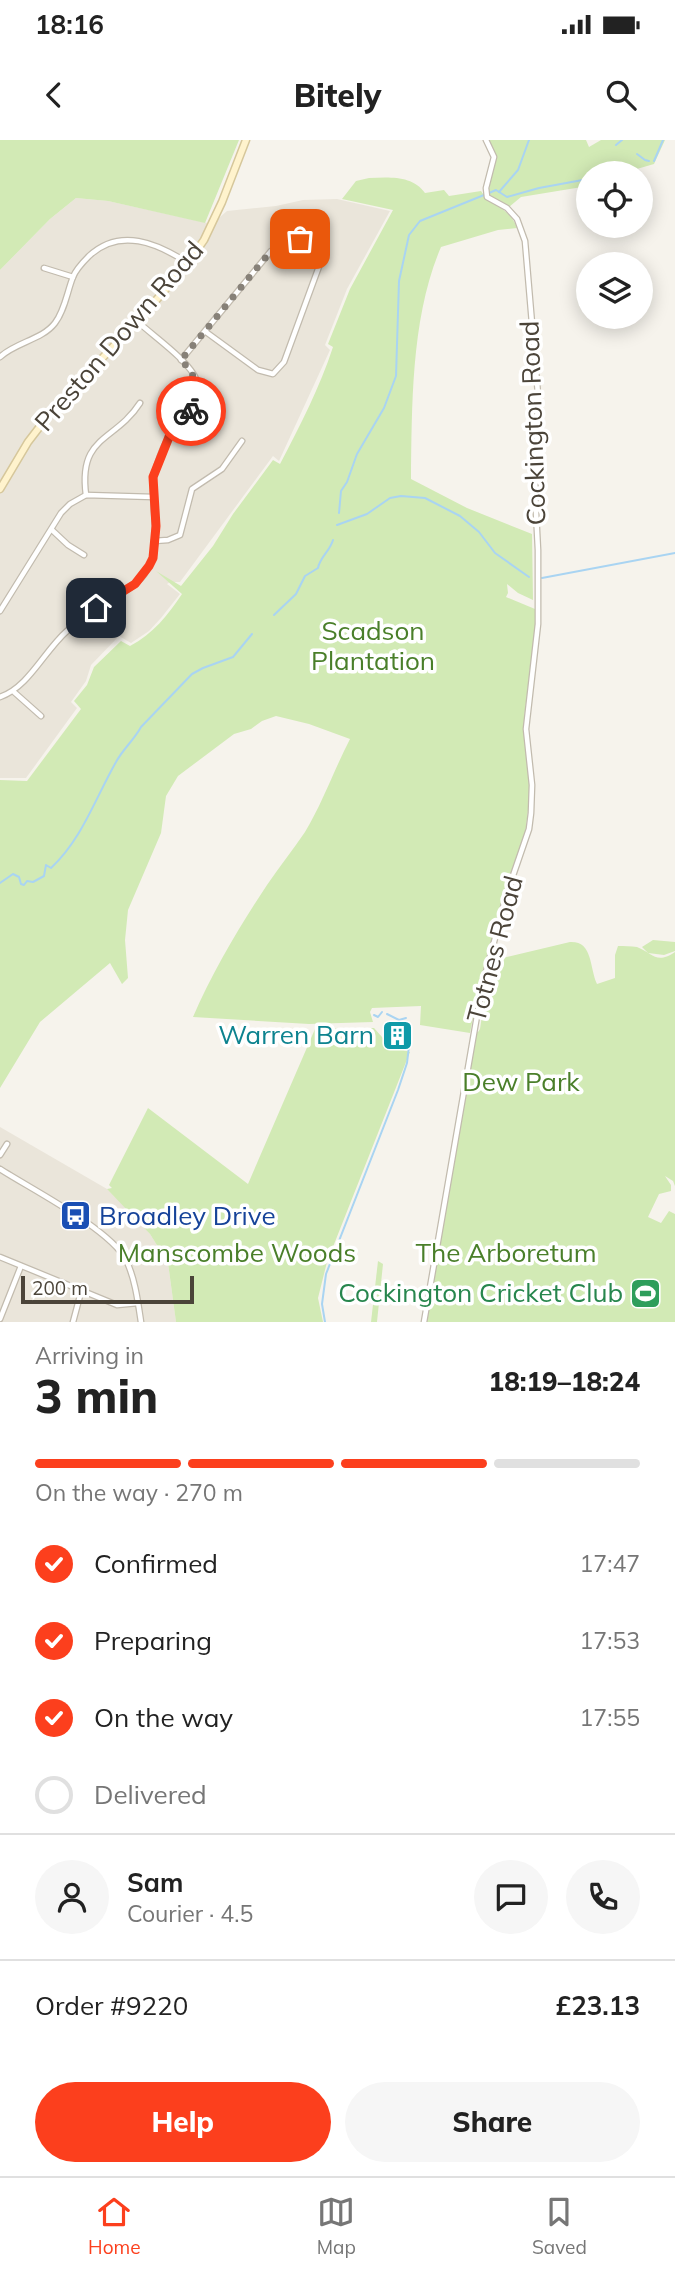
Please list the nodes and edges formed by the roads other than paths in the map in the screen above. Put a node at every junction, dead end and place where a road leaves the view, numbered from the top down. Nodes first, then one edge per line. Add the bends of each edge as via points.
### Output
1 (246, 140) edge
2 (486, 140) edge
3 (188, 262) junction
4 (44, 268) dead end
5 (73, 277) junction
6 (136, 321) junction
7 (206, 332) junction
8 (0, 356) edge
9 (181, 360) junction
10 (140, 403) dead end
11 (242, 441) dead end
12 (0, 489) edge
13 (86, 495) junction
14 (154, 497) junction
15 (52, 530) junction
16 (154, 541) junction
17 (84, 555) dead end
18 (537, 575) joint
19 (0, 611) edge
20 (14, 692) junction
21 (0, 697) edge
22 (41, 716) dead end
23 (7, 1144) dead end
24 (0, 1155) edge
25 (0, 1169) edge
26 (0, 1257) edge
27 (21, 1266) junction
28 (81, 1292) junction
29 (138, 1303) junction
30 (0, 1319) edge
31 (73, 1322) edge
32 (141, 1322) edge
33 (424, 1322) edge

1 - 3 street, Preston Down Road via 204,240
2 - 18 street, Cockington Road via 494,157 487,197 508,208 525,241 538,394
3 - 5 street via 166,249 128,239 97,249
3 - 6 street, Preston Down Road
4 - 5 street
5 - 8 street via 55,323
6 - 9 street
6 - 12 street, Preston Down Road via 48,416
7 - 7 street via 271,251 300,239 314,240 322,247 284,362 273,374 258,370
7 - 9 street
9 - 14 street via 197,380 198,393 162,453 153,477
10 - 13 street via 129,420 107,434 87,459
11 - 16 street via 222,469 192,489 180,536
13 - 14 street
13 - 15 street via 61,513
14 - 16 street
15 - 17 street
15 - 19 street
16 - 20 street via 153,558 144,576 69,629
18 - 33 street, Totnes Road via 538,624 526,723 532,785 529,829 482,987
20 - 21 street
20 - 22 street
23 - 24 street
25 - 29 street via 109,1239 125,1258
26 - 27 street
27 - 28 street
27 - 30 street
28 - 29 street via 117,1305
28 - 31 street
29 - 32 street

